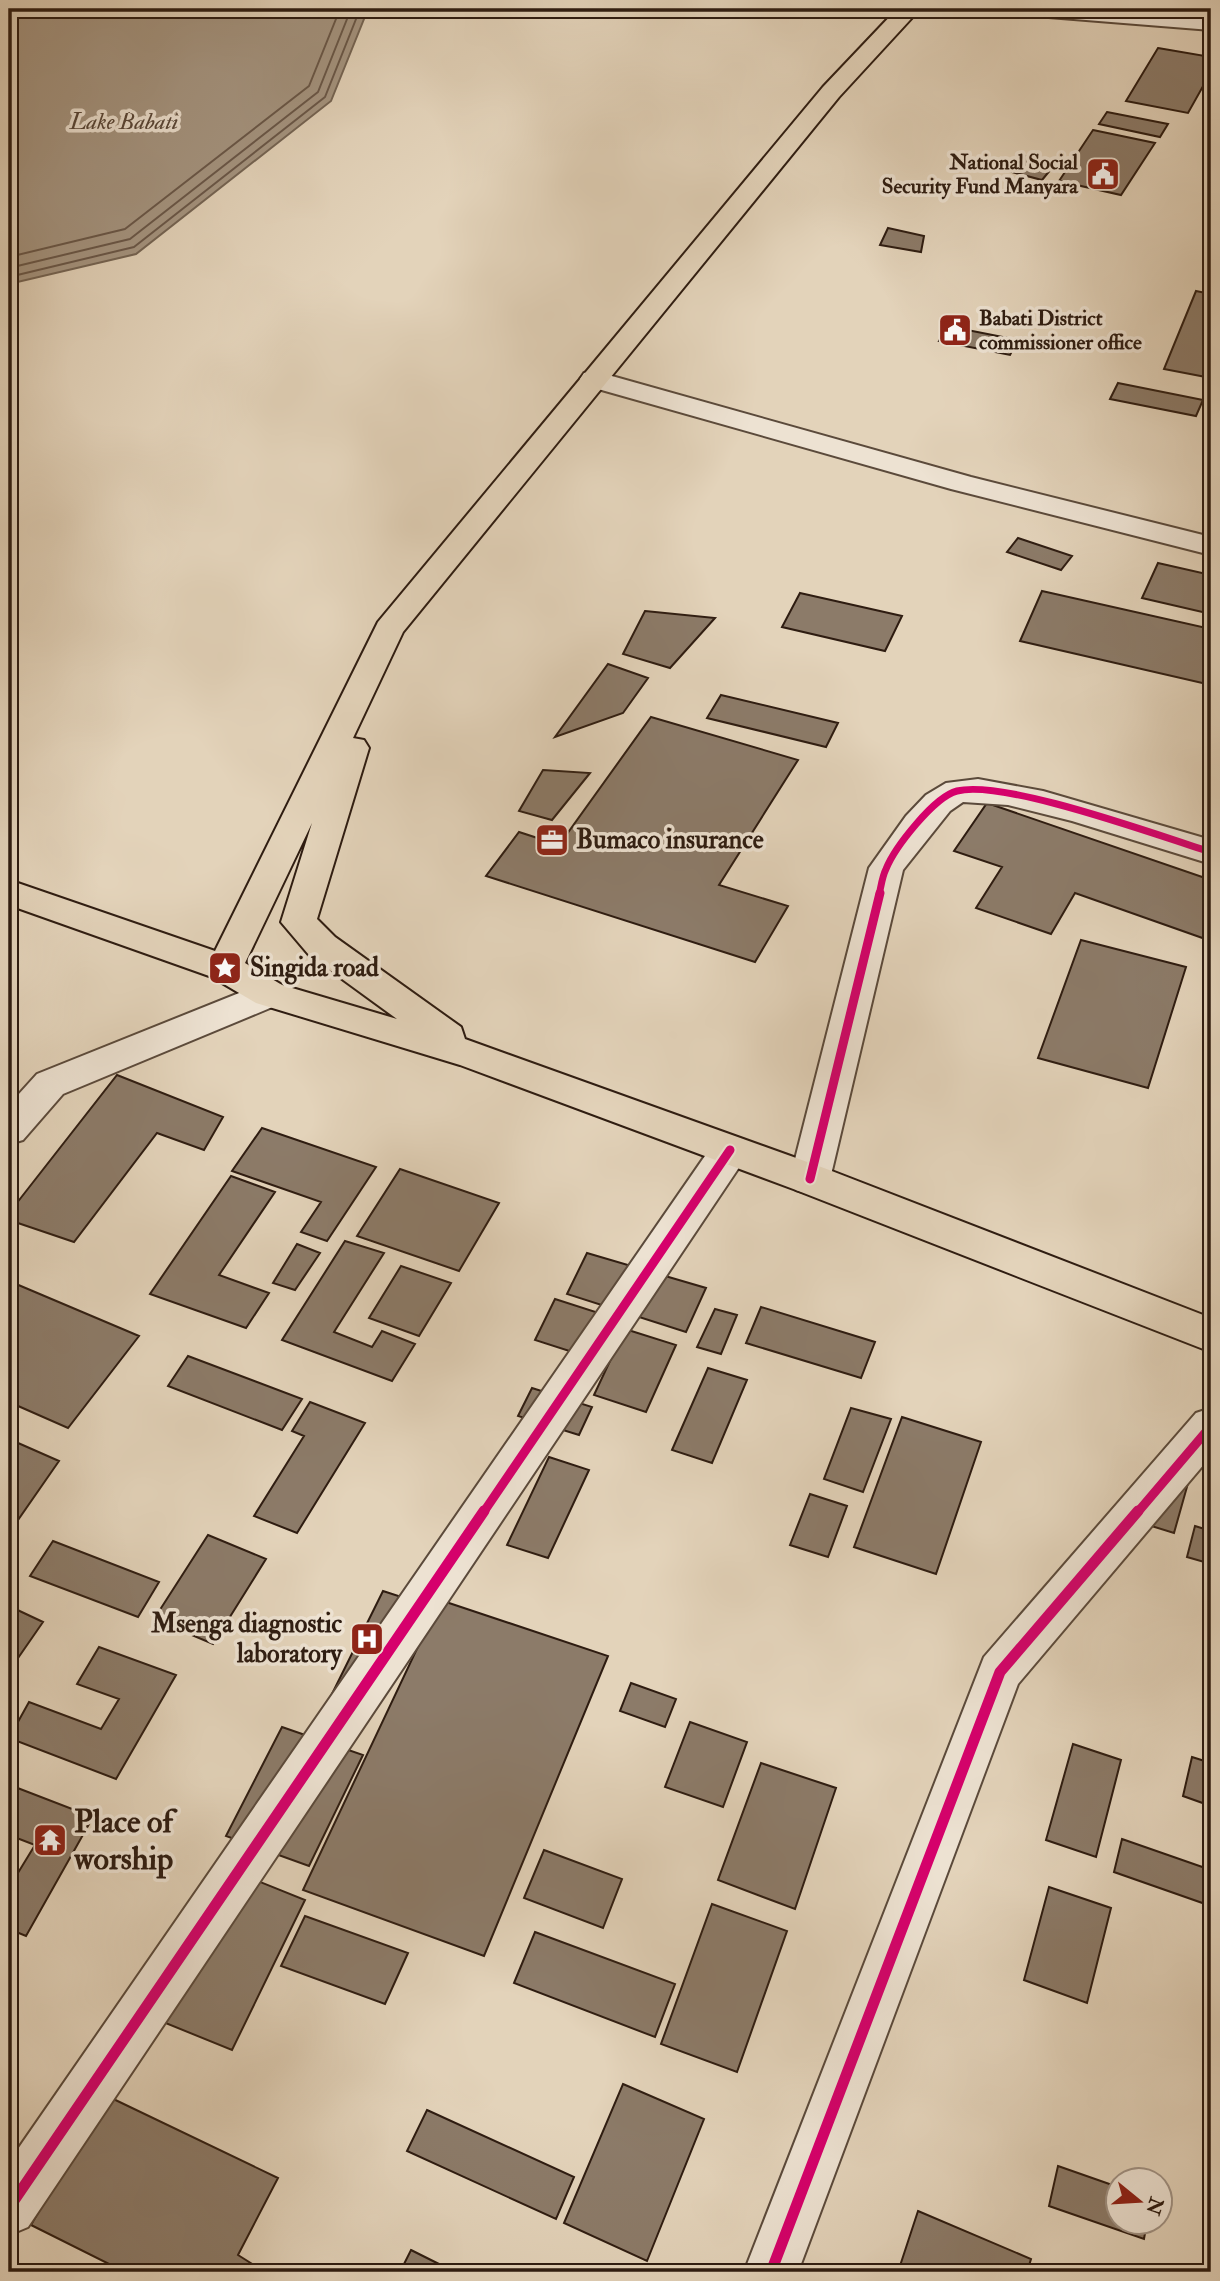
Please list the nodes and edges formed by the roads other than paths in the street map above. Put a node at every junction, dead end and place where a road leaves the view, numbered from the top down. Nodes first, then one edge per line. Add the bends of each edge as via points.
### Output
1 (909, 9) edge
2 (1035, 9) edge
3 (1211, 23) edge
4 (594, 379) junction
5 (1211, 546) edge
6 (389, 629) junction
7 (1211, 852) edge
8 (9, 892) edge
9 (225, 968) junction
10 (269, 994) junction
11 (473, 1055) junction
12 (9, 1130) edge
13 (730, 1150) junction
14 (810, 1179) junction
15 (1211, 1335) edge
16 (1211, 1426) edge
17 (9, 2208) edge
18 (771, 2272) edge

1 - 4 highway via 831,92
2 - 3 street
4 - 5 street via 961,483
4 - 6 highway
6 - 9 highway
6 - 11 highway via 299,922 323,946
7 - 14 street via 1004,794 958,790 943,798 886,868
8 - 9 highway
9 - 10 highway
10 - 11 highway
10 - 12 street via 50,1083
11 - 13 highway
13 - 14 highway
13 - 17 street
14 - 15 highway
16 - 18 street via 1000,1672

